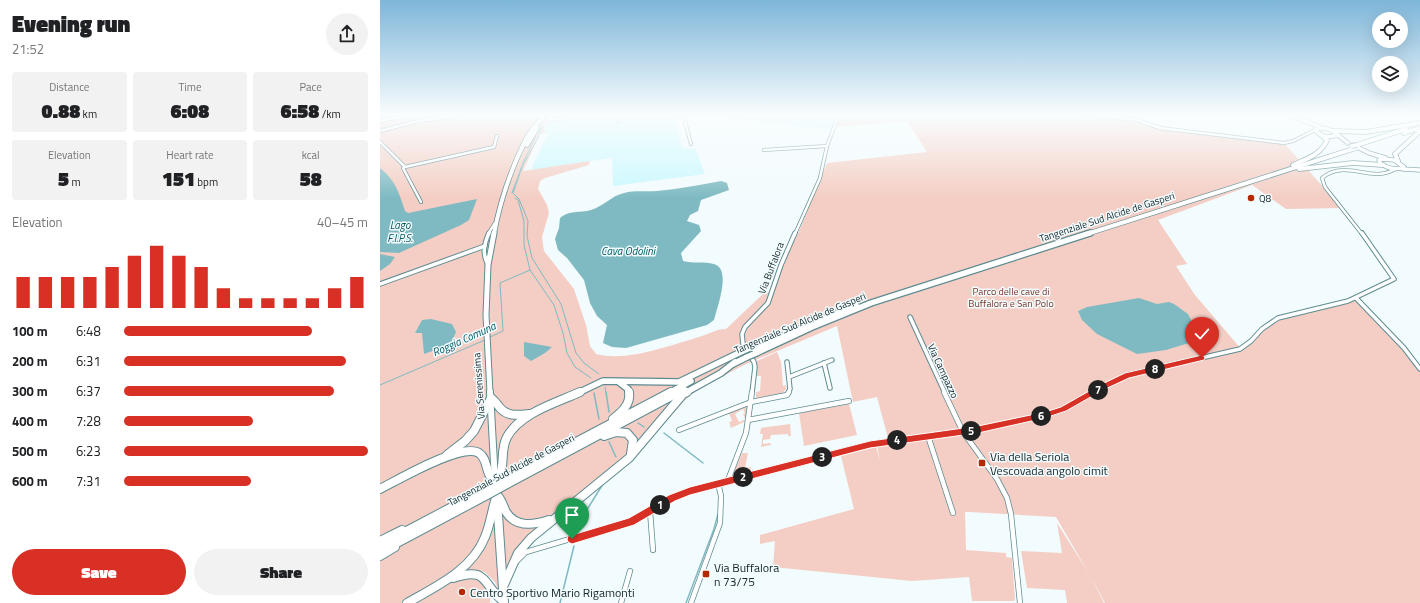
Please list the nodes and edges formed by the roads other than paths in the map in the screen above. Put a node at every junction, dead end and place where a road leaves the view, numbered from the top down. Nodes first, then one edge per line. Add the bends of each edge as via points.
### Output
1 (380, 142) edge
2 (495, 142) edge
3 (525, 142) edge
4 (528, 142) edge
5 (828, 142) edge
6 (1326, 142) edge
7 (1370, 142) edge
8 (1408, 142) edge
9 (1348, 143) edge
10 (827, 146) junction
11 (522, 150) junction
12 (764, 150) dead end
13 (1369, 153) junction
14 (1386, 158) junction
15 (1379, 160) junction
16 (1398, 161) junction
17 (1385, 166) junction
18 (405, 167) junction
19 (1403, 167) junction
20 (1287, 169) junction
21 (1395, 169) junction
22 (1420, 170) edge
23 (1387, 173) junction
24 (421, 202) dead end
25 (803, 202) dead end
26 (809, 202) junction
27 (495, 223) junction
28 (485, 244) junction
29 (488, 265) junction
30 (380, 284) edge
31 (1356, 298) junction
32 (910, 317) dead end
33 (748, 352) junction
34 (832, 360) dead end
35 (736, 362) junction
36 (787, 362) dead end
37 (824, 363) junction
38 (1420, 369) edge
39 (788, 377) junction
40 (617, 380) junction
41 (830, 388) dead end
42 (491, 398) junction
43 (751, 402) junction
44 (849, 402) dead end
45 (534, 413) junction
46 (748, 420) junction
47 (679, 430) dead end
48 (963, 432) junction
49 (928, 436) junction
50 (557, 452) junction
51 (442, 458) junction
52 (629, 458) junction
53 (530, 472) junction
54 (728, 480) junction
55 (496, 482) junction
56 (506, 482) junction
57 (718, 483) junction
58 (380, 489) edge
59 (486, 492) junction
60 (497, 495) junction
61 (650, 511) junction
62 (953, 513) dead end
63 (555, 517) junction
64 (422, 524) junction
65 (412, 534) junction
66 (380, 540) edge
67 (380, 546) edge
68 (654, 550) dead end
69 (380, 552) edge
70 (380, 556) edge
71 (512, 566) junction
72 (630, 571) dead end
73 (447, 580) junction
74 (503, 587) junction
75 (504, 602) edge
76 (407, 603) edge
77 (621, 603) edge
78 (691, 603) edge
79 (1020, 603) edge

1 - 18 street
2 - 18 street via 494,147
3 - 11 main road, Via Serenissima
4 - 11 main road, Via Serenissima
5 - 10 street, Via Buffalora
6 - 20 main road via 1324,147 1311,156
7 - 20 main road, Tangenziale Sud Alcide de Gasperi
8 - 16 main road via 1395,154
9 - 13 street
10 - 12 street
10 - 26 street, Via Buffalora via 820,178
11 - 27 main road, Via Serenissima via 511,173
13 - 14 street
13 - 15 street
14 - 15 street
14 - 16 street
15 - 17 street
16 - 19 street
17 - 20 main road via 1374,163
17 - 21 street
17 - 23 street
18 - 24 street via 403,168
19 - 21 street
19 - 22 street
20 - 33 main road, Tangenziale Sud Alcide de Gasperi via 871,303
20 - 33 main road, Tangenziale Sud Alcide de Gasperi via 870,300
21 - 23 street
23 - 31 street via 1336,170 1322,178 1325,186 1352,219 1394,279
25 - 26 street
26 - 43 street, Via Buffalora via 781,265 768,303 745,327 742,334 743,344 755,364
27 - 28 street
27 - 29 main road, Via Serenissima
28 - 29 street via 484,259
28 - 30 street
29 - 42 main road, Via Serenissima via 486,315
31 - 38 street via 1404,348
31 - 48 street via 1278,318 1262,328 1245,346 1234,351 1127,375 1064,409
32 - 48 street, Via Campazzo
33 - 35 main road, Tangenziale Sud Alcide de Gasperi
33 - 40 main road via 679,382
33 - 50 main road, Tangenziale Sud Alcide de Gasperi
34 - 37 street
35 - 52 main road via 683,394
35 - 53 main road, Tangenziale Sud Alcide de Gasperi
36 - 39 street
37 - 39 street
37 - 41 street
39 - 43 street via 790,389 787,395
40 - 45 main road via 595,383
40 - 50 main road via 625,384 630,393 625,409
42 - 45 main road via 507,414
42 - 51 main road via 474,431
42 - 55 main road, Via Serenissima
43 - 46 street, Via Buffalora
43 - 47 street
44 - 46 street
45 - 55 main road via 520,422 507,437 501,471
46 - 54 street, Via Buffalora via 743,442
48 - 49 street
48 - 79 street, Via Campazzo via 997,479 1007,498 1012,520
49 - 54 street via 870,444
49 - 62 street
50 - 56 main road, Tangenziale Sud Alcide de Gasperi
51 - 55 main road via 462,452 477,452 486,463 489,476
51 - 58 main road
52 - 53 main road via 633,449 632,439 627,433 619,431 603,436
52 - 63 main road
53 - 56 main road, Tangenziale Sud Alcide de Gasperi
54 - 57 street
55 - 60 main road, Via Serenissima
56 - 59 main road, Tangenziale Sud Alcide de Gasperi, bridge
57 - 61 street via 672,498
57 - 78 street via 721,496 720,523
59 - 64 main road, Tangenziale Sud Alcide de Gasperi
59 - 65 main road, Tangenziale Sud Alcide de Gasperi
60 - 63 main road via 516,522 533,524
60 - 73 main road via 492,504 488,530 478,552
60 - 74 main road, Via Serenissima
61 - 68 street
61 - 71 street via 631,522 526,552
63 - 71 main road via 531,538 518,553
64 - 66 main road
64 - 67 main road, Tangenziale Sud Alcide de Gasperi
65 - 69 main road, Tangenziale Sud Alcide de Gasperi
65 - 70 main road
71 - 74 main road
72 - 77 street
73 - 75 main road via 462,574 480,576 487,580 496,596
73 - 76 main road
74 - 75 main road, Via Serenissima

